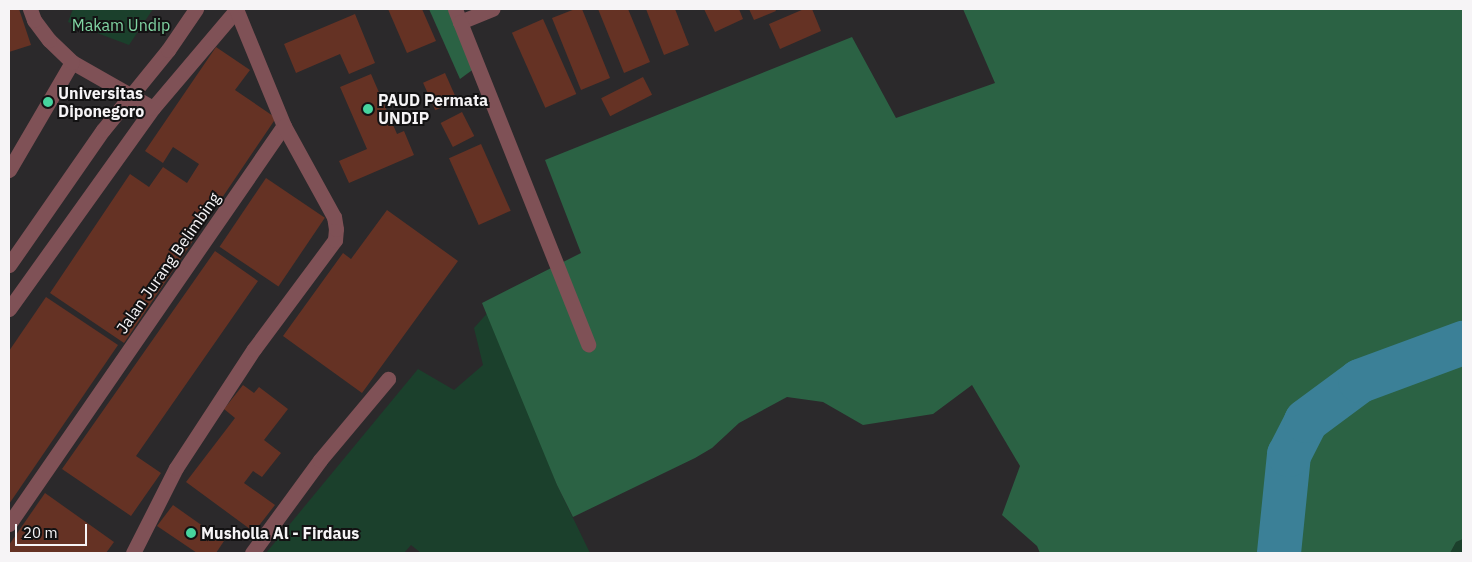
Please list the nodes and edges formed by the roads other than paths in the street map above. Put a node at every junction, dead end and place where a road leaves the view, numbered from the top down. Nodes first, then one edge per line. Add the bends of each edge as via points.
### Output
1 (30, 9) edge
2 (196, 9) edge
3 (237, 9) edge
4 (493, 9) edge
5 (458, 15) edge
6 (72, 62) junction
7 (131, 93) junction
8 (154, 108) junction
9 (284, 126) junction
10 (9, 170) edge
11 (9, 265) edge
12 (9, 309) edge
13 (588, 344) dead end
14 (388, 379) dead end
15 (9, 524) edge
16 (133, 553) edge
17 (252, 553) edge

1 - 6 street via 49,40
2 - 7 street via 168,50
3 - 8 street
3 - 9 street
4 - 5 street
5 - 13 street
6 - 7 street
6 - 10 street
7 - 8 street
7 - 11 street
8 - 12 street
9 - 15 street, Jalan Jurang Belimbing
9 - 16 street via 334,217 335,240 254,349 176,468
14 - 17 street via 320,460

